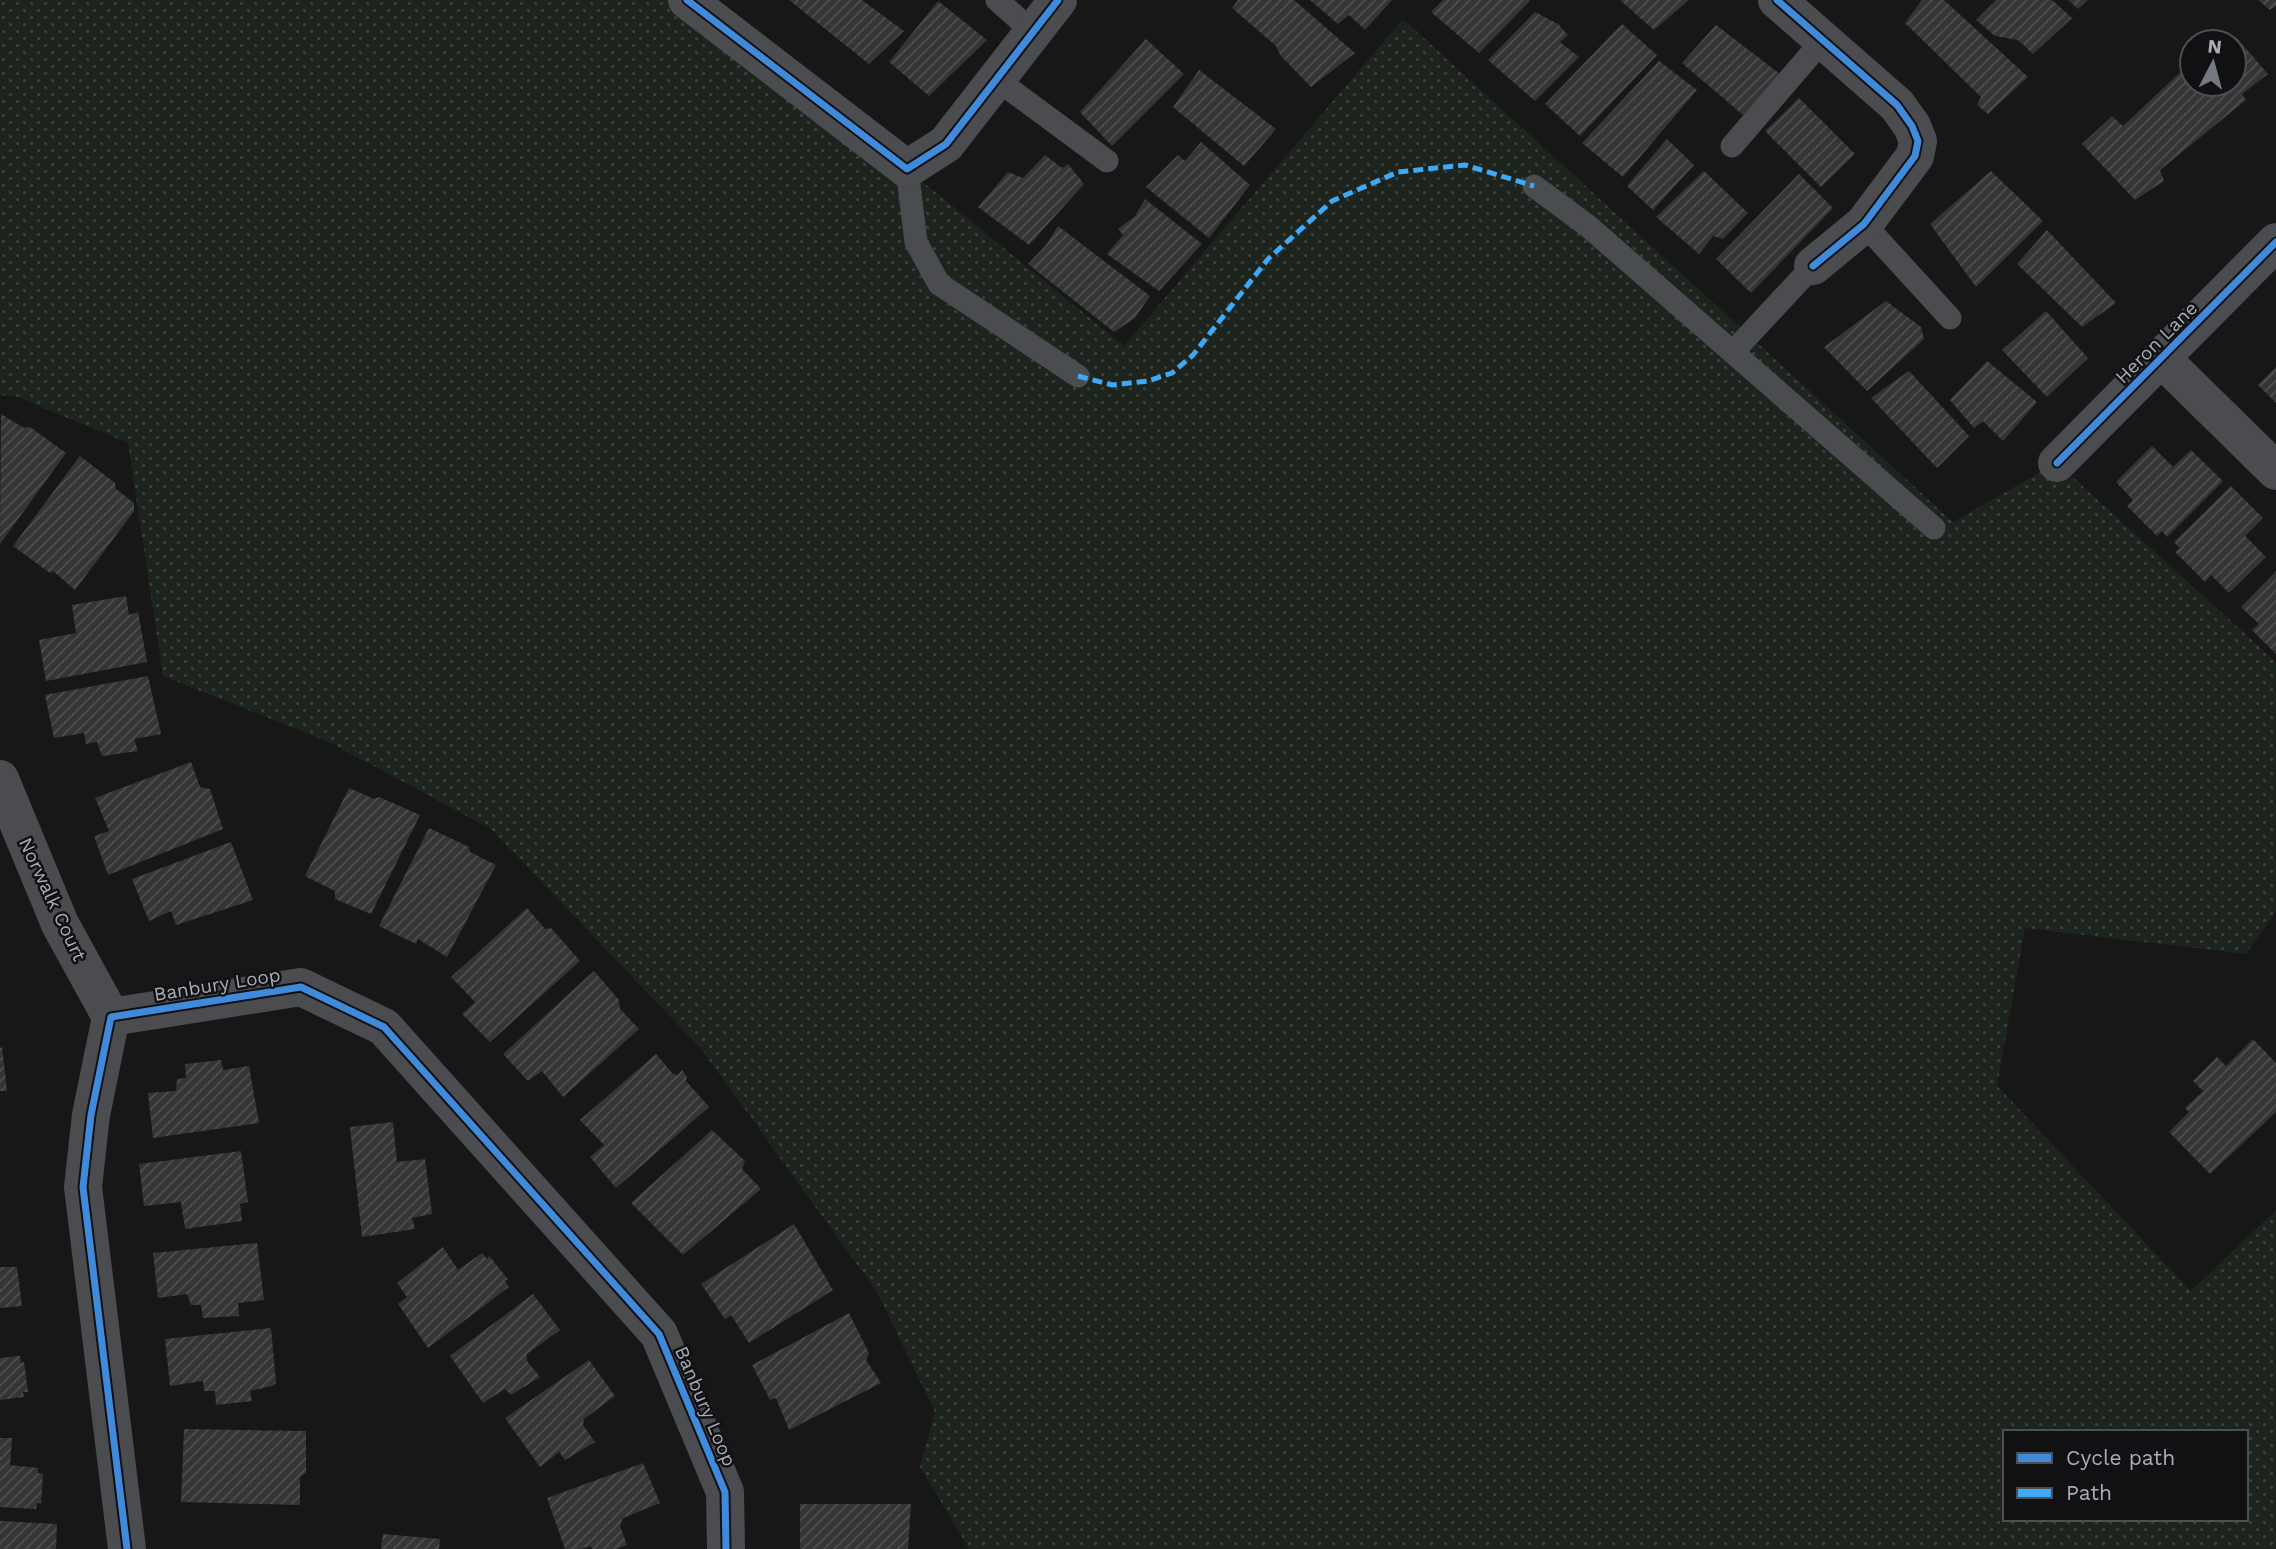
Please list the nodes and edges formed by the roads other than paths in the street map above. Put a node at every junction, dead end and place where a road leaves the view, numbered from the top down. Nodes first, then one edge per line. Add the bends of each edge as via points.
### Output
1 (687, 0) edge
2 (997, 0) edge
3 (1058, 0) edge
4 (1777, 0) edge
5 (1033, 32) junction
6 (1823, 40) junction
7 (996, 79) junction
8 (1732, 146) dead end
9 (1107, 161) dead end
10 (907, 169) junction
11 (1534, 186) dead end
12 (1864, 224) junction
13 (2276, 242) edge
14 (1813, 266) joint
15 (1950, 318) dead end
16 (1733, 352) junction
17 (2162, 359) junction
18 (1078, 376) dead end
19 (2057, 463) dead end
20 (2276, 471) edge
21 (1934, 528) dead end
22 (0, 779) edge
23 (111, 1017) junction
24 (127, 1549) edge
25 (726, 1549) edge

1 - 10 street
2 - 5 lane
3 - 5 street
4 - 6 street
5 - 7 street
6 - 8 lane
6 - 12 street via 1897,105 1919,141 1915,156
7 - 9 lane
7 - 10 street via 946,144
10 - 18 lane via 916,242 939,284
11 - 16 lane via 1588,226
12 - 14 street
12 - 15 lane
13 - 17 street, Heron Lane
14 - 16 lane
16 - 21 lane
17 - 19 street, Heron Lane
17 - 20 street
22 - 23 street, Norwalk Court via 60,924
23 - 24 street via 90,1115 83,1187
23 - 25 street, Banbury Loop via 301,986 384,1027 659,1334 725,1492

